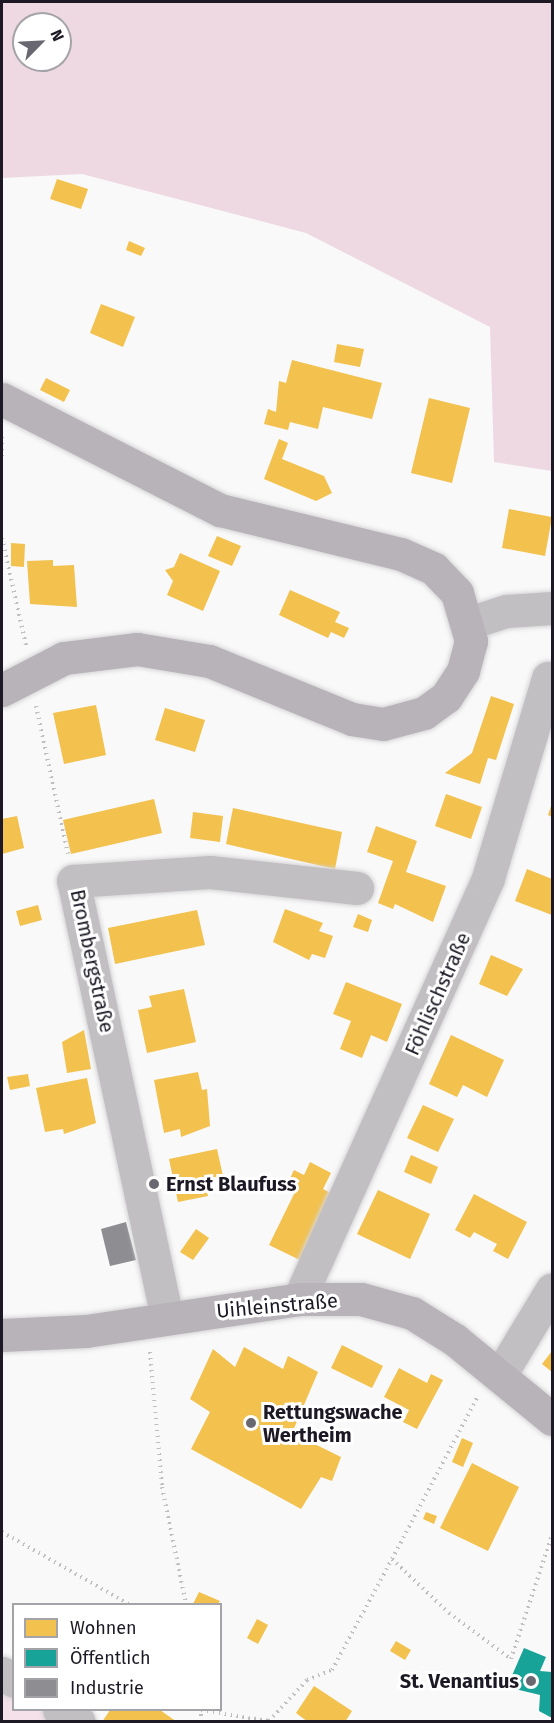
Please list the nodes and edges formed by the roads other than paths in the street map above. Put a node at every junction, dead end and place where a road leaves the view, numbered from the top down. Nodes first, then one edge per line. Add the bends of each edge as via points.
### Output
1 (2, 399) edge
2 (552, 608) edge
3 (469, 623) junction
4 (548, 678) dead end
5 (2, 690) edge
6 (357, 888) dead end
7 (552, 1289) edge
8 (299, 1299) junction
9 (157, 1319) junction
10 (2, 1335) edge
11 (496, 1371) junction
12 (552, 1419) edge
13 (61, 1711) edge
14 (79, 1722) edge

1 - 3 main road via 220,510 401,554 434,569 457,593
2 - 3 street via 507,611
3 - 5 main road via 468,658 446,697 424,713 383,724 352,719 243,672 171,652 108,651 32,671
4 - 8 street, Föhlischstraße via 488,878
6 - 9 street, Brombergstraße via 210,872 73,881
7 - 11 street
8 - 9 main road, Uihleinstraße
8 - 11 main road, Uihleinstraße via 361,1299 412,1313
9 - 10 main road, Uihleinstraße via 86,1331
11 - 12 main road, Uihleinstraße
13 - 14 street

